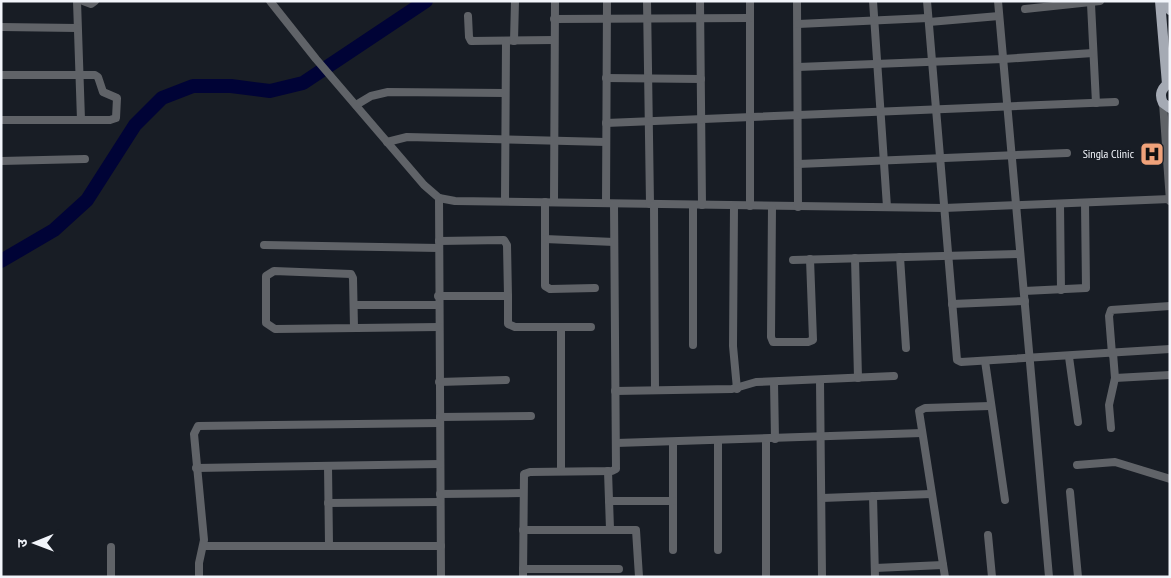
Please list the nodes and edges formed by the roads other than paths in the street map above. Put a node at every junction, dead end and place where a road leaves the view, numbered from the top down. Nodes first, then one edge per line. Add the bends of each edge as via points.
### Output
1 (77, 1) edge
2 (83, 1) edge
3 (95, 1) edge
4 (270, 1) edge
5 (515, 1) edge
6 (554, 1) edge
7 (607, 1) edge
8 (647, 1) edge
9 (700, 1) edge
10 (750, 1) edge
11 (797, 1) edge
12 (873, 1) edge
13 (927, 1) edge
14 (998, 1) edge
15 (1100, 1) edge
16 (1160, 1) edge
17 (1169, 1) edge
18 (1091, 4) junction
19 (1025, 9) dead end
20 (1170, 10) edge
21 (468, 16) dead end
22 (999, 16) junction
23 (750, 18) junction
24 (554, 19) junction
25 (700, 19) junction
26 (607, 20) junction
27 (648, 20) junction
28 (874, 20) junction
29 (928, 20) junction
30 (798, 24) junction
31 (1, 27) edge
32 (77, 28) junction
33 (554, 40) junction
34 (510, 41) junction
35 (1094, 53) junction
36 (1003, 59) junction
37 (932, 62) junction
38 (877, 64) junction
39 (798, 67) junction
40 (1, 75) edge
41 (80, 75) junction
42 (606, 78) junction
43 (648, 78) junction
44 (701, 79) junction
45 (1169, 83) edge
46 (505, 93) junction
47 (1115, 102) dead end
48 (1096, 103) junction
49 (356, 106) junction
50 (1007, 106) junction
51 (1167, 106) edge
52 (936, 109) junction
53 (880, 111) junction
54 (1170, 113) edge
55 (798, 115) junction
56 (749, 117) junction
57 (701, 119) junction
58 (1, 120) edge
59 (81, 120) junction
60 (649, 121) junction
61 (606, 123) junction
62 (504, 139) junction
63 (554, 140) junction
64 (387, 142) junction
65 (606, 142) junction
66 (1067, 153) dead end
67 (1012, 155) junction
68 (940, 157) junction
69 (85, 159) dead end
70 (884, 160) junction
71 (1, 161) edge
72 (798, 164) junction
73 (439, 198) junction
74 (1170, 200) edge
75 (505, 201) junction
76 (550, 202) junction
77 (1085, 203) junction
78 (610, 204) junction
79 (652, 204) junction
80 (1060, 204) junction
81 (693, 205) junction
82 (702, 205) junction
83 (734, 206) junction
84 (750, 206) junction
85 (772, 206) junction
86 (1016, 206) junction
87 (798, 207) junction
88 (887, 207) junction
89 (944, 208) junction
90 (545, 239) junction
91 (614, 242) junction
92 (439, 244) junction
93 (264, 245) dead end
94 (1020, 254) junction
95 (948, 256) junction
96 (900, 257) junction
97 (855, 258) junction
98 (810, 259) junction
99 (793, 260) dead end
100 (595, 288) dead end
101 (1061, 290) junction
102 (1024, 291) junction
103 (438, 296) junction
104 (508, 296) junction
105 (1025, 301) junction
106 (952, 304) junction
107 (354, 305) junction
108 (438, 305) junction
109 (1170, 306) edge
110 (439, 327) junction
111 (560, 327) junction
112 (591, 327) dead end
113 (354, 328) junction
114 (693, 345) dead end
115 (906, 348) dead end
116 (1170, 349) edge
117 (1113, 354) junction
118 (1069, 357) junction
119 (1030, 360) junction
120 (985, 361) junction
121 (1170, 375) edge
122 (894, 376) dead end
123 (858, 378) junction
124 (1115, 378) junction
125 (506, 380) dead end
126 (820, 381) junction
127 (439, 382) junction
128 (774, 382) junction
129 (737, 388) junction
130 (655, 390) junction
131 (615, 391) junction
132 (990, 406) junction
133 (531, 416) dead end
134 (440, 420) junction
135 (1078, 422) dead end
136 (1111, 428) dead end
137 (922, 433) junction
138 (822, 437) junction
139 (775, 439) junction
140 (766, 440) junction
141 (718, 441) junction
142 (673, 442) junction
143 (616, 443) junction
144 (440, 464) junction
145 (1077, 465) dead end
146 (328, 466) junction
147 (196, 468) junction
148 (561, 471) junction
149 (608, 471) junction
150 (1170, 479) edge
151 (1070, 492) dead end
152 (523, 493) junction
153 (931, 494) junction
154 (873, 496) junction
155 (440, 498) junction
156 (822, 498) junction
157 (609, 500) junction
158 (1005, 500) dead end
159 (673, 501) junction
160 (328, 502) junction
161 (610, 529) junction
162 (523, 530) junction
163 (988, 534) dead end
164 (329, 544) junction
165 (204, 546) junction
166 (441, 546) junction
167 (111, 547) dead end
168 (674, 550) dead end
169 (718, 550) dead end
170 (943, 565) junction
171 (619, 569) dead end
172 (875, 572) edge
173 (523, 573) edge
174 (111, 577) edge
175 (199, 577) edge
176 (441, 577) edge
177 (639, 577) edge
178 (766, 577) edge
179 (822, 577) edge
180 (945, 577) edge
181 (992, 577) edge
182 (1050, 577) edge
183 (1078, 577) edge

1 - 32 street
2 - 3 street via 91,4
4 - 49 street
5 - 34 street
6 - 24 street
7 - 26 street
8 - 27 street
9 - 25 street
10 - 23 street
11 - 30 street
12 - 28 street
13 - 29 street
14 - 22 street
15 - 18 street
16 - 45 main road
17 - 20 main road
18 - 19 street
18 - 35 street
21 - 34 street via 471,41
22 - 29 street
22 - 36 street
23 - 25 street
23 - 56 street
24 - 26 street
24 - 33 street
25 - 27 street
25 - 44 street
26 - 27 street
26 - 42 street
27 - 43 street
28 - 29 street
28 - 30 street
28 - 38 street
29 - 37 street
30 - 39 street
31 - 32 street
32 - 41 street
33 - 34 street
33 - 63 street
34 - 46 street
35 - 36 street
35 - 48 street
36 - 37 street
36 - 50 street
37 - 38 street
37 - 52 street
38 - 39 street
38 - 53 street
39 - 55 street
40 - 41 street
41 - 59 street
41 - 59 street via 98,77 101,90 116,96 117,101 116,118
42 - 43 street
42 - 61 street
43 - 44 street
43 - 60 street
44 - 57 street
45 - 51 main road via 1161,94
46 - 49 street via 388,92 371,96
46 - 62 street
47 - 48 street
48 - 50 street
49 - 64 street
50 - 52 street
50 - 67 street
51 - 54 main road
51 - 74 street
52 - 53 street
52 - 68 street
53 - 55 street
53 - 70 street
55 - 56 street
55 - 72 street
56 - 57 street
56 - 84 street
57 - 60 street
57 - 82 street
58 - 59 street
60 - 61 street
60 - 79 street
61 - 65 street
62 - 63 street
62 - 64 street via 407,137
62 - 75 street
63 - 65 street
63 - 76 street
64 - 73 street
65 - 78 street
66 - 67 street
67 - 68 street
67 - 86 street
68 - 70 street
68 - 89 street
69 - 71 street
70 - 72 street
70 - 88 street
72 - 87 street
73 - 75 street
73 - 92 street
74 - 77 street
75 - 76 street
76 - 78 street
76 - 90 street
77 - 80 street
77 - 101 street via 1086,286 1084,290
78 - 79 street
78 - 91 street
79 - 81 street
79 - 130 street
80 - 86 street
80 - 101 street
81 - 82 street
81 - 114 street
82 - 83 street
83 - 84 street
83 - 129 street via 733,346
84 - 85 street
85 - 87 street
85 - 98 street via 773,342 813,340
86 - 89 street
86 - 94 street
87 - 88 street
88 - 89 street
89 - 95 street
90 - 91 street
90 - 100 street via 544,283 547,288
91 - 131 street
92 - 93 street
92 - 103 street
92 - 104 street via 504,240 507,245
94 - 95 street
94 - 102 street
95 - 96 street
95 - 106 street
96 - 97 street
96 - 115 street
97 - 98 street
97 - 123 street
98 - 99 street
101 - 102 street
102 - 105 street
103 - 104 street
103 - 108 street
104 - 111 street via 511,326
105 - 106 street
105 - 119 street
106 - 120 street via 956,360
107 - 108 street
107 - 113 street
107 - 113 street via 351,274 274,271 266,276 266,323 271,329
108 - 110 street
109 - 117 street via 1111,310
110 - 113 street
110 - 127 street
111 - 112 street
111 - 148 street
116 - 117 street
117 - 118 street
117 - 124 street
118 - 119 street
118 - 135 street
119 - 120 street
119 - 182 street
120 - 132 street
121 - 124 street
122 - 123 street
123 - 126 street
124 - 136 street via 1109,405
125 - 127 street
126 - 128 street
126 - 138 street
127 - 134 street
128 - 129 street via 750,383
128 - 139 street
129 - 130 street
130 - 131 street
131 - 143 street
132 - 137 street via 921,409
132 - 158 street
133 - 134 street
134 - 144 street
134 - 147 street via 203,425 198,426 194,434
137 - 138 street
137 - 153 street
138 - 139 street
138 - 156 street
139 - 140 street
140 - 141 street
140 - 178 street
141 - 142 street
141 - 169 street
142 - 143 street
142 - 159 street
143 - 149 street via 616,469
144 - 146 street
144 - 155 street
145 - 150 street via 1115,462
146 - 147 street
146 - 160 street
147 - 165 street
148 - 149 street
148 - 152 street via 526,472
149 - 157 street
151 - 183 street
152 - 155 street
152 - 162 street
153 - 154 street
153 - 170 street
154 - 156 street
154 - 172 street
155 - 160 street
155 - 166 street
156 - 179 street
157 - 159 street
157 - 161 street
159 - 168 street
160 - 164 street
161 - 162 street
161 - 177 street via 637,531
162 - 173 street
163 - 181 street
164 - 165 street
164 - 166 street
165 - 175 street
166 - 176 street
167 - 174 street
170 - 172 street
170 - 180 street
171 - 173 street

